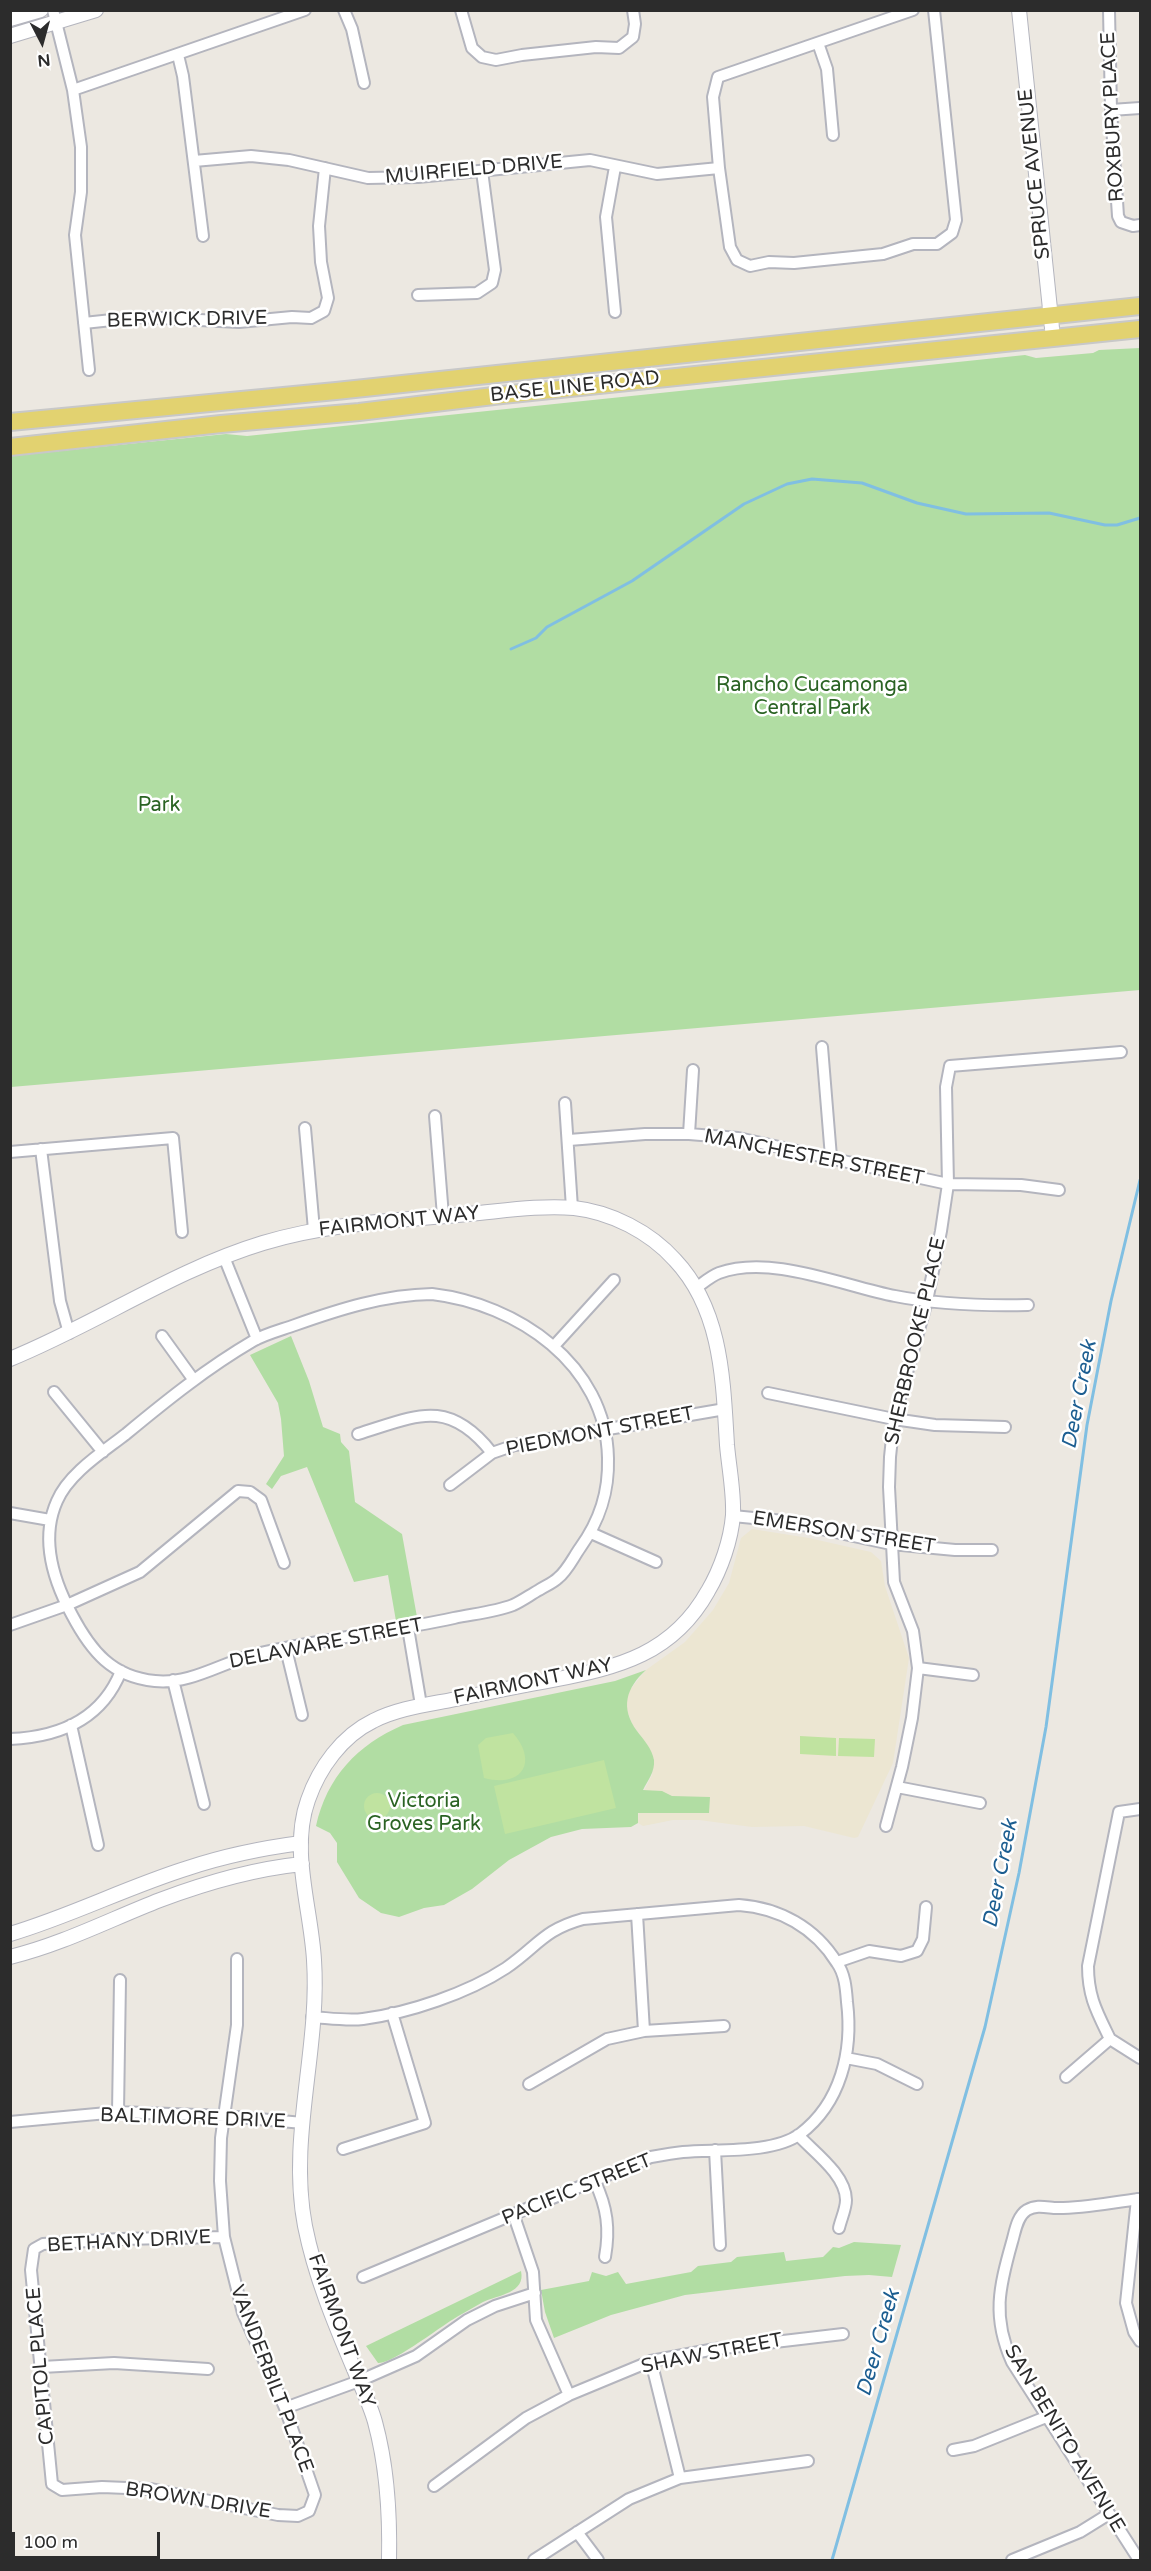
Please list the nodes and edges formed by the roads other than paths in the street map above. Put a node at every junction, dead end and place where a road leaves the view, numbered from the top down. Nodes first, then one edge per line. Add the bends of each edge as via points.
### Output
1 (41, 10) edge
2 (96, 10) edge
3 (305, 10) edge
4 (344, 10) edge
5 (462, 10) edge
6 (633, 10) edge
7 (914, 10) edge
8 (934, 10) edge
9 (1018, 10) edge
10 (1109, 10) edge
11 (55, 17) edge
12 (10, 19) edge
13 (10, 36) edge
14 (818, 43) junction
15 (178, 55) junction
16 (364, 83) dead end
17 (73, 90) junction
18 (1140, 108) edge
19 (1111, 110) junction
20 (833, 135) dead end
21 (194, 161) junction
22 (615, 167) junction
23 (325, 168) junction
24 (719, 168) junction
25 (482, 171) junction
26 (1140, 225) edge
27 (203, 236) dead end
28 (418, 295) dead end
29 (1140, 306) edge
30 (615, 312) dead end
31 (1050, 316) junction
32 (84, 323) junction
33 (1140, 328) edge
34 (1053, 338) junction
35 (89, 370) dead end
36 (10, 422) edge
37 (10, 447) edge
38 (822, 1047) dead end
39 (1121, 1052) dead end
40 (693, 1070) dead end
41 (565, 1103) dead end
42 (435, 1116) dead end
43 (305, 1128) dead end
44 (689, 1134) junction
45 (569, 1140) junction
46 (41, 1149) junction
47 (10, 1152) edge
48 (831, 1157) junction
49 (948, 1184) junction
50 (1059, 1190) dead end
51 (572, 1208) junction
52 (443, 1216) junction
53 (314, 1230) junction
54 (182, 1232) dead end
55 (224, 1257) junction
56 (614, 1280) dead end
57 (696, 1288) junction
58 (927, 1301) junction
59 (1028, 1305) dead end
60 (69, 1333) junction
61 (162, 1336) dead end
62 (257, 1339) junction
63 (554, 1346) junction
64 (10, 1359) edge
65 (193, 1380) junction
66 (54, 1392) dead end
67 (768, 1393) dead end
68 (725, 1409) junction
69 (894, 1419) junction
70 (1005, 1427) dead end
71 (604, 1429) junction
72 (358, 1434) dead end
73 (103, 1452) junction
74 (492, 1453) junction
75 (450, 1485) dead end
76 (10, 1513) edge
77 (733, 1516) junction
78 (50, 1520) junction
79 (591, 1533) junction
80 (891, 1544) junction
81 (992, 1550) dead end
82 (656, 1562) dead end
83 (284, 1563) dead end
84 (67, 1605) junction
85 (10, 1625) edge
86 (408, 1628) junction
87 (286, 1649) junction
88 (918, 1668) junction
89 (121, 1671) junction
90 (973, 1675) dead end
91 (173, 1680) junction
92 (421, 1706) junction
93 (302, 1715) dead end
94 (71, 1725) junction
95 (10, 1739) edge
96 (897, 1787) junction
97 (980, 1803) dead end
98 (204, 1804) dead end
99 (1140, 1809) edge
100 (886, 1826) dead end
101 (301, 1843) junction
102 (98, 1845) dead end
103 (302, 1864) junction
104 (926, 1907) dead end
105 (637, 1914) junction
106 (10, 1934) edge
107 (10, 1957) edge
108 (237, 1959) dead end
109 (837, 1962) junction
110 (120, 1980) dead end
111 (392, 2013) junction
112 (312, 2017) junction
113 (724, 2026) dead end
114 (644, 2031) junction
115 (1110, 2039) junction
116 (846, 2058) junction
117 (1140, 2058) edge
118 (1066, 2077) dead end
119 (530, 2084) dead end
120 (917, 2084) dead end
121 (118, 2112) junction
122 (225, 2116) junction
123 (10, 2122) edge
124 (303, 2123) junction
125 (798, 2135) junction
126 (343, 2149) dead end
127 (715, 2150) junction
128 (595, 2182) junction
129 (1139, 2199) edge
130 (513, 2216) junction
131 (839, 2228) dead end
132 (224, 2237) junction
133 (720, 2245) dead end
134 (34, 2249) joint
135 (605, 2257) dead end
136 (363, 2277) dead end
137 (535, 2294) junction
138 (843, 2334) dead end
139 (1140, 2341) edge
140 (651, 2361) junction
141 (42, 2367) junction
142 (208, 2369) dead end
143 (359, 2381) junction
144 (569, 2395) junction
145 (285, 2408) junction
146 (1046, 2417) junction
147 (953, 2450) dead end
148 (808, 2461) dead end
149 (680, 2478) junction
150 (52, 2484) joint
151 (434, 2486) dead end
152 (309, 2511) joint
153 (1109, 2514) junction
154 (577, 2532) junction
155 (390, 2560) edge
156 (534, 2560) edge
157 (598, 2560) edge
158 (1012, 2560) edge
159 (1139, 2560) edge

1 - 12 street
2 - 11 street
3 - 15 street
4 - 16 street
5 - 6 street via 472,48 482,57 496,60 564,50 619,48 633,37
7 - 14 street
8 - 24 street via 956,220 951,233 938,244 913,244 883,254 750,266 737,260 730,247
9 - 31 street, SPRUCE AVENUE
10 - 19 street, ROXBURY PLACE
11 - 13 street
11 - 17 street
14 - 20 street via 827,69
14 - 24 street via 718,77 713,97
15 - 17 street
15 - 21 street
17 - 32 street via 81,147 81,192 75,235
18 - 19 street
19 - 26 street, ROXBURY PLACE via 1118,216 1121,222
21 - 23 street, MUIRFIELD DRIVE via 251,156
21 - 27 street
22 - 24 street, MUIRFIELD DRIVE via 657,174
22 - 25 street, MUIRFIELD DRIVE via 590,160
22 - 30 street via 606,217
23 - 25 street, MUIRFIELD DRIVE via 368,178
23 - 32 street, BERWICK DRIVE via 319,226 328,298 324,311 311,318 239,322 140,317
25 - 28 street via 495,270 492,283 477,293
29 - 31 main road, BASE LINE ROAD
31 - 34 street, SPRUCE AVENUE
31 - 36 main road, BASE LINE ROAD
32 - 35 street
33 - 34 main road, BASE LINE ROAD
34 - 37 main road, BASE LINE ROAD
38 - 48 street
39 - 49 street, SHERBROOKE PLACE via 950,1066 946,1087
40 - 44 street
41 - 45 street
42 - 52 street
43 - 53 street
44 - 45 street, MANCHESTER STREET
44 - 48 street, MANCHESTER STREET via 738,1138
45 - 51 street
46 - 47 street
46 - 54 street via 173,1138
46 - 60 street via 60,1301
48 - 49 street, MANCHESTER STREET
49 - 50 street, MANCHESTER STREET
49 - 58 street, SHERBROOKE PLACE
51 - 52 street, FAIRMONT WAY
51 - 57 street, FAIRMONT WAY via 615,1218 645,1235 675,1259
52 - 53 street, FAIRMONT WAY
53 - 55 street, FAIRMONT WAY
55 - 60 street, FAIRMONT WAY
55 - 62 street
56 - 63 street
57 - 58 street via 720,1273 758,1268 796,1272
57 - 68 street, FAIRMONT WAY via 717,1339
58 - 59 street
58 - 69 street, SHERBROOKE PLACE
60 - 64 street, FAIRMONT WAY
61 - 65 street
62 - 63 street, DELAWARE STREET via 336,1310 405,1295 432,1294 483,1304 520,1322
62 - 65 street, DELAWARE STREET
63 - 71 street, DELAWARE STREET via 586,1385 598,1406
65 - 73 street, DELAWARE STREET
66 - 73 street
67 - 69 street
68 - 71 street, PIEDMONT STREET
68 - 77 street, FAIRMONT WAY
69 - 70 street via 935,1425
69 - 80 street, SHERBROOKE PLACE via 889,1487
71 - 74 street, PIEDMONT STREET via 515,1445
71 - 79 street, DELAWARE STREET via 608,1486
72 - 74 street via 429,1414 444,1416 463,1423
73 - 78 street, DELAWARE STREET via 58,1497
74 - 75 street, PIEDMONT STREET
76 - 78 street
77 - 80 street, EMERSON STREET via 784,1521
77 - 92 street, FAIRMONT WAY via 723,1558 702,1602 685,1624 651,1651 605,1669
78 - 84 street, DELAWARE STREET via 49,1546
79 - 82 street
79 - 86 street, DELAWARE STREET via 558,1578 512,1605
80 - 81 street, EMERSON STREET
80 - 88 street, SHERBROOKE PLACE via 894,1582 913,1631
83 - 84 street via 261,1500 250,1491 238,1491 140,1572
84 - 85 street
84 - 89 street, DELAWARE STREET via 86,1642 100,1658
86 - 87 street, DELAWARE STREET
86 - 92 street
87 - 91 street, DELAWARE STREET
87 - 93 street
88 - 90 street
88 - 96 street, SHERBROOKE PLACE
89 - 91 street, DELAWARE STREET via 158,1682
89 - 94 street via 113,1690 83,1721
91 - 98 street
92 - 101 street, FAIRMONT WAY via 372,1721 345,1741 326,1762 308,1797 301,1823
94 - 95 street via 51,1734
94 - 102 street
96 - 97 street
96 - 100 street, SHERBROOKE PLACE
99 - 115 street via 1119,1812 1088,1966 1092,2004
101 - 103 street, FAIRMONT WAY
101 - 106 street via 188,1868
103 - 107 street via 226,1879
103 - 112 street, FAIRMONT WAY via 315,1968
104 - 109 street via 923,1939 917,1951 901,1956 869,1951
105 - 109 street via 739,1905 763,1907 794,1920 816,1936
105 - 111 street via 561,1925 487,1979
105 - 114 street
108 - 122 street, VANDERBILT PLACE via 237,2025
109 - 116 street via 849,2012
110 - 121 street
111 - 112 street via 361,2019
111 - 126 street via 424,2123
112 - 124 street, FAIRMONT WAY
113 - 114 street
114 - 119 street via 607,2039
115 - 117 street
115 - 118 street
116 - 120 street via 877,2064
116 - 125 street via 830,2101
121 - 122 street, BALTIMORE DRIVE
121 - 123 street, BALTIMORE DRIVE
122 - 124 street, BALTIMORE DRIVE
122 - 132 street, VANDERBILT PLACE via 220,2181
124 - 143 street, FAIRMONT WAY via 300,2159 304,2219 321,2287
125 - 127 street, PACIFIC STREET via 764,2146
125 - 131 street via 845,2190
127 - 128 street, PACIFIC STREET via 651,2157
127 - 133 street
128 - 130 street, PACIFIC STREET
128 - 135 street via 608,2218
129 - 139 street via 1126,2303
129 - 146 street, SAN BENITO AVENUE via 1089,2206 1038,2206 1025,2211 1018,2222 998,2305 1012,2362
130 - 136 street, PACIFIC STREET
130 - 137 street via 528,2253
132 - 134 street, BETHANY DRIVE via 119,2239 43,2244
132 - 145 street, VANDERBILT PLACE via 243,2313
134 - 141 street, CAPITOL PLACE via 32,2270
137 - 143 street via 495,2306 467,2320 416,2356
137 - 144 street via 536,2320
138 - 140 street, SHAW STREET
140 - 144 street, SHAW STREET
140 - 149 street
141 - 142 street via 114,2364
141 - 150 street, CAPITOL PLACE
143 - 145 street
143 - 155 street, FAIRMONT WAY via 375,2420 386,2486
144 - 151 street, SHAW STREET via 526,2418
145 - 152 street, VANDERBILT PLACE via 315,2494
146 - 147 street via 974,2446
146 - 153 street, SAN BENITO AVENUE
148 - 149 street
149 - 154 street via 629,2499
150 - 152 street, BROWN DRIVE via 62,2490 151,2489 278,2515 298,2516
153 - 158 street via 1080,2532
153 - 159 street, SAN BENITO AVENUE
154 - 156 street
154 - 157 street

